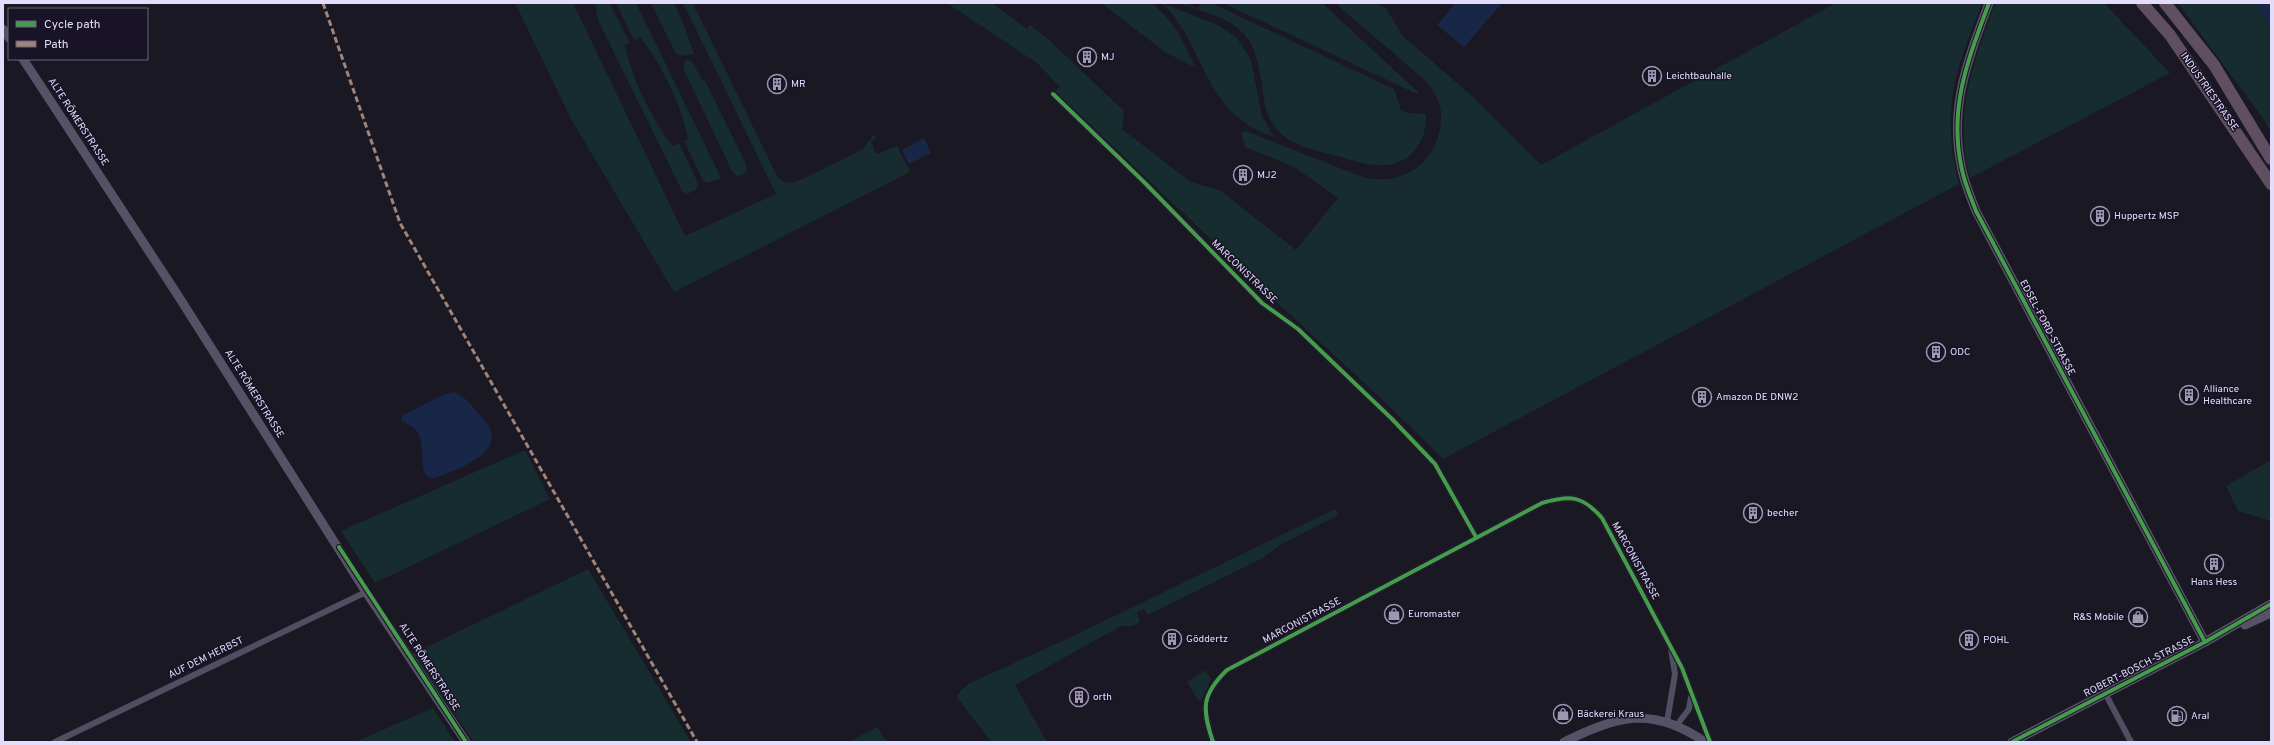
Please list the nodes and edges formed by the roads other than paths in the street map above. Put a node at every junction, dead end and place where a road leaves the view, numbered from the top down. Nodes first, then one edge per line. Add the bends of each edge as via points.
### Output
1 (1989, 3) edge
2 (2142, 3) edge
3 (2165, 3) edge
4 (24, 60) edge
5 (1053, 94) dead end
6 (2237, 100) junction
7 (2271, 143) edge
8 (2271, 159) edge
9 (2270, 183) edge
10 (1476, 538) junction
11 (366, 592) junction
12 (2271, 604) edge
13 (2271, 613) edge
14 (2205, 642) junction
15 (1670, 643) junction
16 (1691, 693) junction
17 (2105, 694) junction
18 (1667, 722) junction
19 (1677, 725) junction
20 (55, 742) edge
21 (466, 742) edge
22 (1214, 742) edge
23 (1564, 742) edge
24 (1705, 742) edge
25 (1710, 742) edge
26 (2012, 742) edge
27 (2131, 742) edge

1 - 14 street, EDSEL-FORD-STRASSE via 1964,71 1958,100 1956,136 1964,177 1976,211
2 - 9 highway, INDUSTRIESTRASSE via 2170,35
3 - 6 highway, INDUSTRIESTRASSE via 2214,65
4 - 11 street, ALTE RÖMERSTRASSE via 177,294
5 - 10 street, MARCONISTRASSE via 1144,182 1262,303 1298,329 1435,464
6 - 7 highway via 2262,128
6 - 8 highway, INDUSTRIESTRASSE
10 - 15 street, MARCONISTRASSE via 1542,503 1570,497 1581,500 1590,505 1602,518
10 - 22 street, MARCONISTRASSE via 1227,670 1213,684 1206,700 1206,720
11 - 20 street, AUF DEM HERBST
11 - 21 street, ALTE RÖMERSTRASSE
12 - 14 street, ROBERT-BOSCH-STRASSE
13 - 14 street, ROBERT-BOSCH-STRASSE
14 - 17 street, ROBERT-BOSCH-STRASSE
15 - 16 street, MARCONISTRASSE
15 - 18 street, MARCONISTRASSE via 1675,674
16 - 19 street via 1689,709
16 - 25 street, MARCONISTRASSE
17 - 26 street, ROBERT-BOSCH-STRASSE
17 - 27 street
18 - 19 street
18 - 23 street via 1620,719
19 - 24 street

